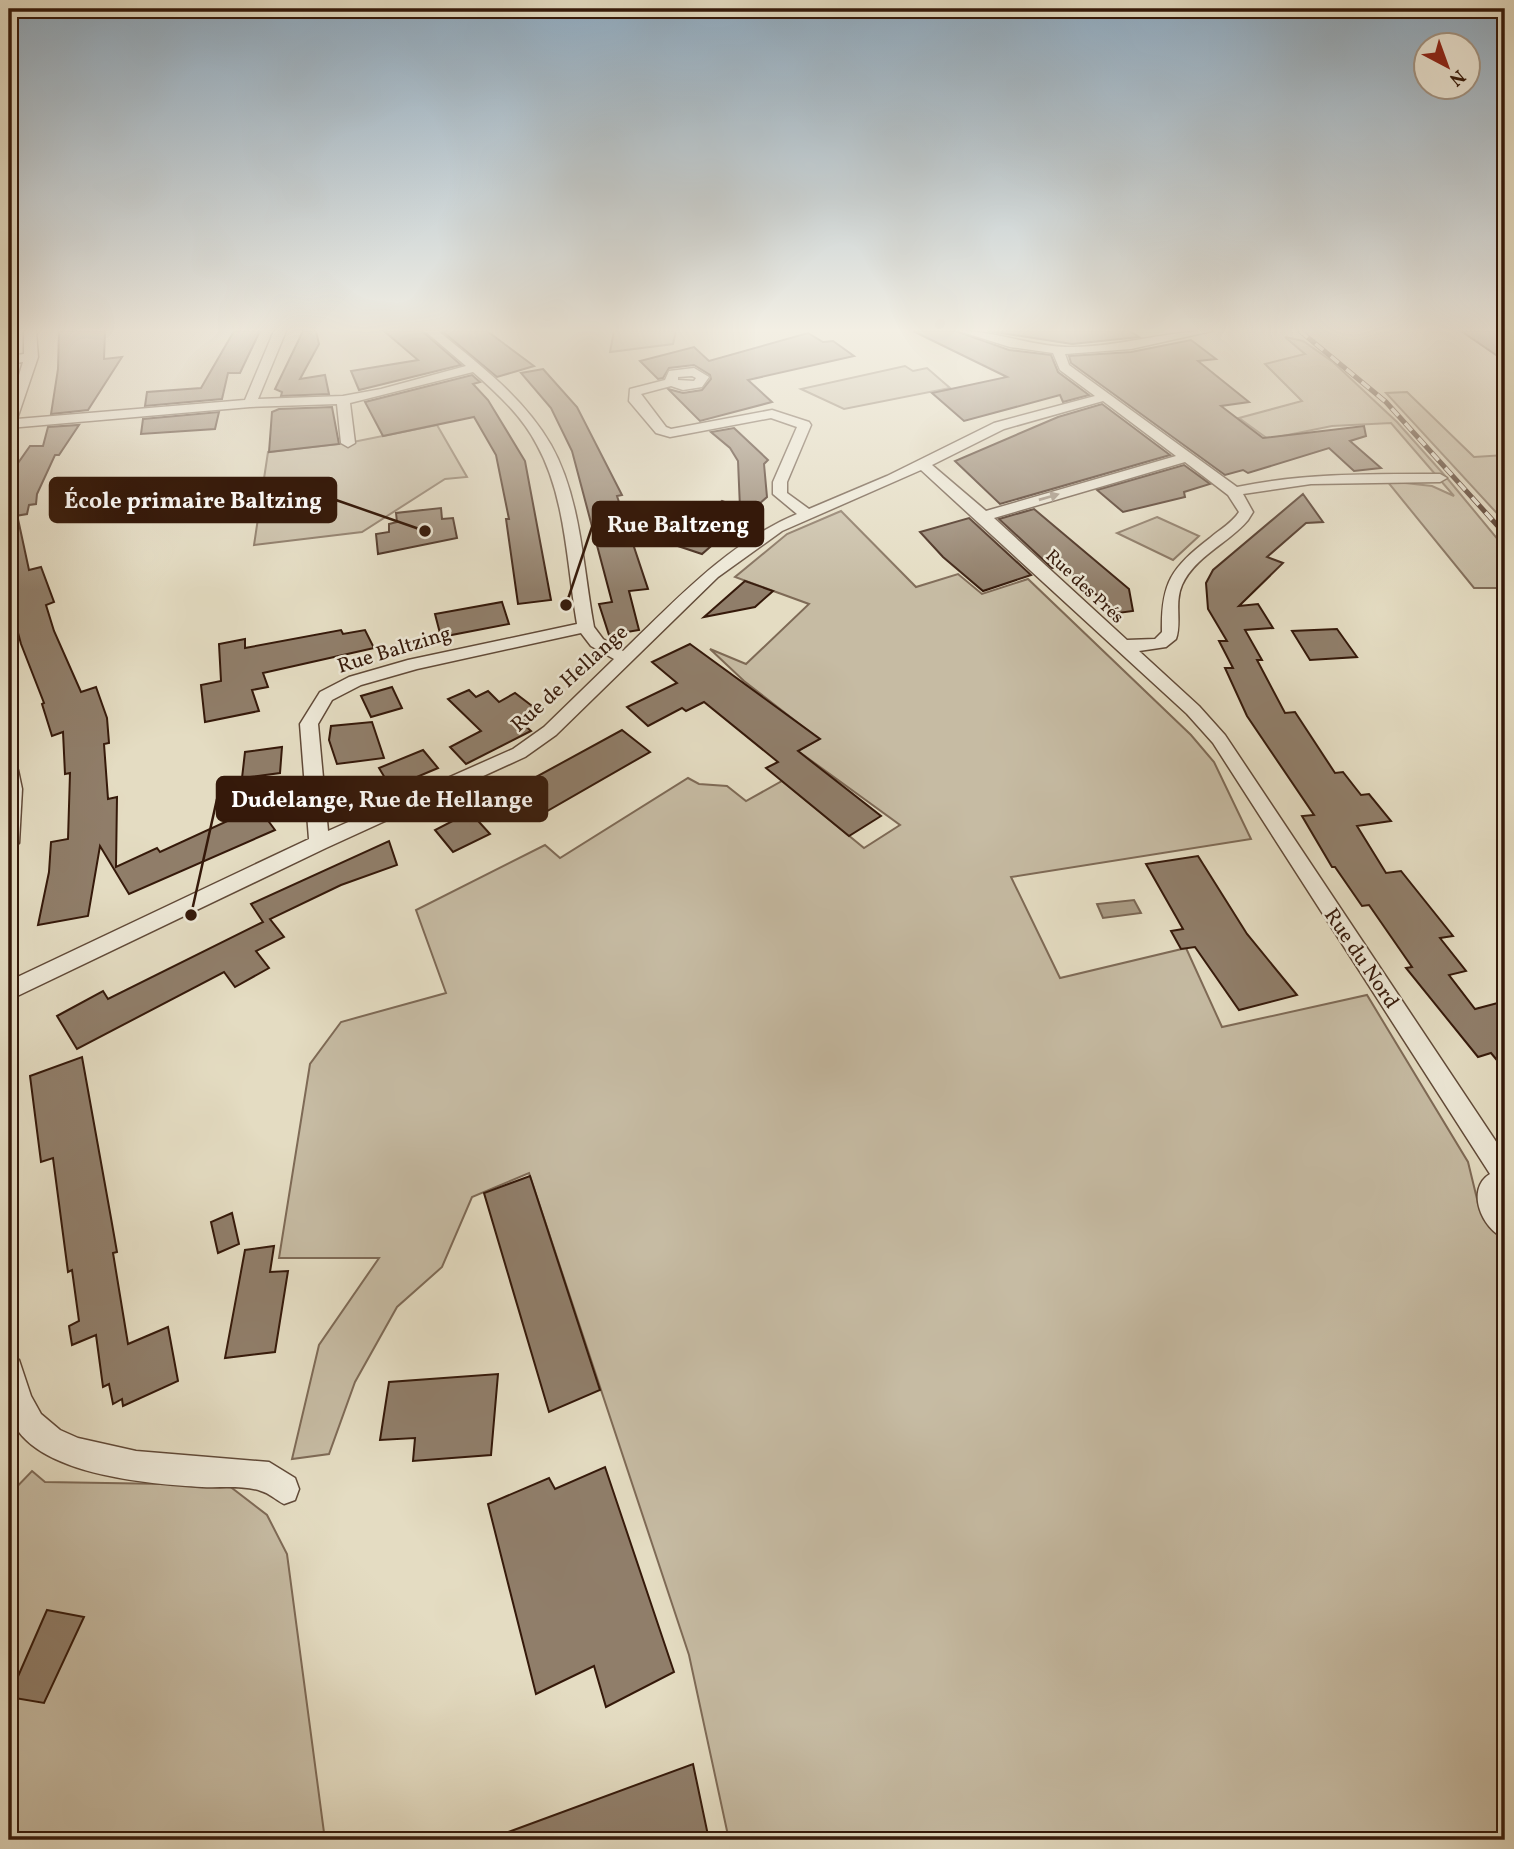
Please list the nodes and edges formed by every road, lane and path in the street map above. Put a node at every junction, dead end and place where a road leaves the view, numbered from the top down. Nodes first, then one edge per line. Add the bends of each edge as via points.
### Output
1 (78, 417) edge
2 (345, 417) edge
3 (521, 417) edge
4 (651, 417) edge
5 (754, 417) edge
6 (782, 417) edge
7 (1031, 417) edge
8 (1132, 417) edge
9 (9, 423) edge
10 (348, 443) dead end
11 (1188, 457) junction
12 (922, 464) junction
13 (1440, 478) dead end
14 (1234, 492) junction
15 (805, 513) junction
16 (983, 517) junction
17 (586, 628) junction
18 (1121, 645) junction
19 (625, 659) junction
20 (1219, 739) joint
21 (9, 770) edge
22 (9, 843) edge
23 (319, 843) junction
24 (9, 991) edge
25 (1505, 1177) edge
26 (1505, 1226) edge
27 (9, 1370) edge
28 (285, 1489) dead end

1 - 9 street
2 - 10 street
3 - 17 street via 541,439 553,465
4 - 5 street via 670,433
6 - 15 street via 804,425 780,482 780,494
7 - 12 street, Rue de Hellange via 999,426
8 - 11 street
11 - 14 street
16 -> 11 street
12 - 15 street, Rue de Hellange
12 - 16 street, Rue des Prés
13 - 14 street via 1307,478
14 - 18 street via 1246,512 1185,569 1173,587 1172,632 1167,641
15 - 19 street, Rue de Hellange via 742,550 712,574
16 - 18 street, Rue des Prés
17 - 19 street via 600,646
17 - 23 street, Rue Baltzing via 414,664 355,681 326,696 309,724
18 - 20 street, Rue des Prés
19 - 23 street, Rue de Hellange via 550,731 519,753
20 - 25 street, Rue du Nord
21 - 22 street via 13,789
23 - 24 street, Rue de Hellange
25 - 26 street, Rue du Nord via 1491,1188 1489,1197
27 - 28 street via 32,1425 79,1454 122,1464 269,1477

